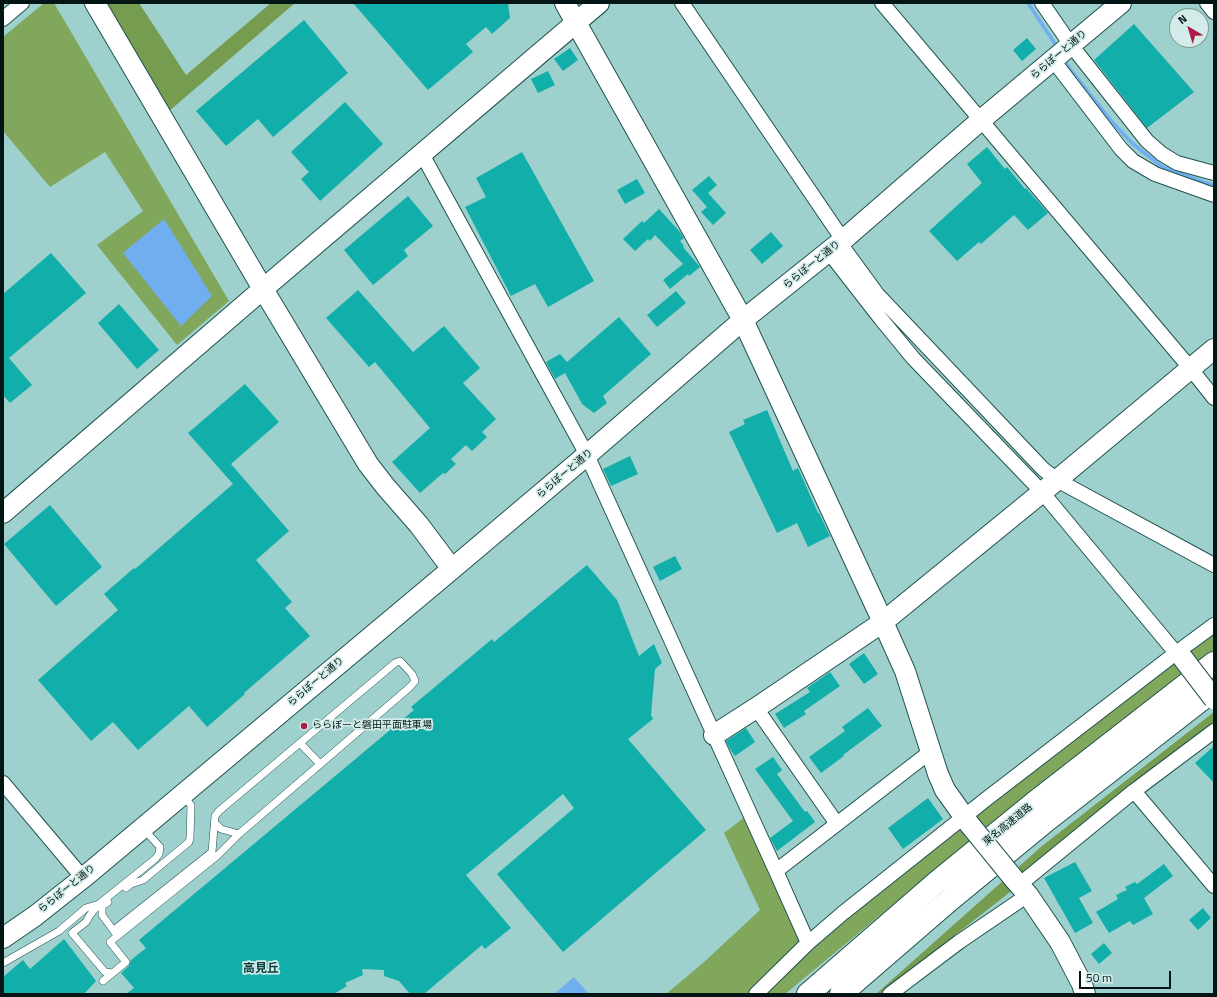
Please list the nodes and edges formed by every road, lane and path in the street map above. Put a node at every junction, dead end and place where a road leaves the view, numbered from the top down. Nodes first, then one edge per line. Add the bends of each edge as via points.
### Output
1 (22, 3) edge
2 (95, 3) edge
3 (565, 3) edge
4 (600, 3) edge
5 (682, 3) edge
6 (882, 3) edge
7 (1042, 3) edge
8 (1121, 3) edge
9 (1207, 3) edge
10 (1214, 12) edge
11 (3, 19) edge
12 (576, 23) junction
13 (1071, 45) junction
14 (1053, 60) junction
15 (981, 120) junction
16 (422, 154) junction
17 (1214, 173) edge
18 (1214, 195) edge
19 (836, 244) junction
20 (262, 290) junction
21 (743, 320) junction
22 (1214, 349) edge
23 (1191, 369) junction
24 (1214, 398) edge
25 (587, 455) junction
26 (1050, 486) junction
27 (3, 513) edge
28 (1214, 565) edge
29 (452, 569) junction
30 (883, 622) junction
31 (1214, 625) edge
32 (1179, 655) junction
33 (1214, 663) edge
34 (1214, 690) edge
35 (1214, 699) edge
36 (756, 708) junction
37 (1214, 732) edge
38 (714, 735) junction
39 (300, 743) junction
40 (930, 752) junction
41 (320, 764) junction
42 (3, 783) edge
43 (1134, 791) junction
44 (182, 794) junction
45 (967, 821) junction
46 (215, 823) junction
47 (837, 824) junction
48 (238, 834) junction
49 (150, 836) dead end
50 (776, 871) junction
51 (83, 878) junction
52 (937, 882) junction
53 (1020, 886) junction
54 (1214, 886) edge
55 (951, 899) junction
56 (99, 904) junction
57 (72, 933) junction
58 (115, 933) junction
59 (3, 938) edge
60 (66, 939) dead end
61 (808, 944) junction
62 (3, 963) edge
63 (112, 973) junction
64 (103, 981) dead end
65 (756, 994) edge
66 (792, 994) edge
67 (808, 994) edge
68 (841, 994) edge
69 (856, 994) edge
70 (890, 994) edge
71 (1085, 994) edge

1 - 11 street
2 - 20 street
3 - 12 street
4 - 12 street
5 - 19 street
6 - 15 street
7 - 13 street
8 - 13 street, ららぽーと通り
9 - 10 street
12 - 16 street
12 - 21 street
13 - 14 street, ららぽーと通り
13 - 17 street via 1147,141 1177,163
14 - 15 street, ららぽーと通り
14 - 18 street via 1121,149 1133,160 1155,174
15 - 19 street, ららぽーと通り
15 - 23 street
16 - 20 street
16 - 25 street
19 - 21 street, ららぽーと通り
19 - 26 street via 878,294 1043,469
19 - 26 street via 881,320 913,358
20 - 27 street
20 - 29 street via 368,464
21 - 25 street, ららぽーと通り
21 - 30 street
22 - 23 street
23 - 24 street
23 - 26 street
25 - 29 street, ららぽーと通り
25 - 38 street
26 - 28 street
26 - 30 street
26 - 32 street
29 - 44 street, ららぽーと通り
30 - 36 street
30 - 40 street via 905,671
31 - 32 street
32 - 35 street, bridge
32 - 45 street
33 - 52 highway, 東名高速道路
34 - 55 highway, 東名高速道路 via 1047,820
36 - 38 street
36 - 47 street
37 - 43 street
38 - 50 street
39 - 41 lane
39 - 41 lane via 394,663 400,661 415,681
39 - 46 lane via 219,811 215,816
40 - 45 street via 945,790
40 - 47 street
41 - 48 lane
42 - 51 street
43 - 53 street
43 - 54 street
44 - 51 street, ららぽーと通り
44 - 58 lane via 191,805 189,842 143,880 131,884 102,906 102,916
45 - 53 street, bridge
45 - 61 street via 843,913
46 - 48 lane via 220,829
46 - 58 lane via 212,852
47 - 50 street
48 - 58 lane via 216,856
49 - 56 lane via 160,847 159,854
50 - 61 street
51 - 59 street, ららぽーと通り
52 - 66 highway
52 - 67 highway, 東名高速道路
53 - 70 street via 952,947
53 - 71 street via 1060,942
55 - 68 highway, 東名高速道路
55 - 69 highway
56 - 57 lane via 86,922
56 - 62 lane via 86,908 59,931
57 - 60 lane
57 - 63 lane via 105,972
58 - 63 lane via 110,942 126,962
61 - 65 street
63 - 64 lane

